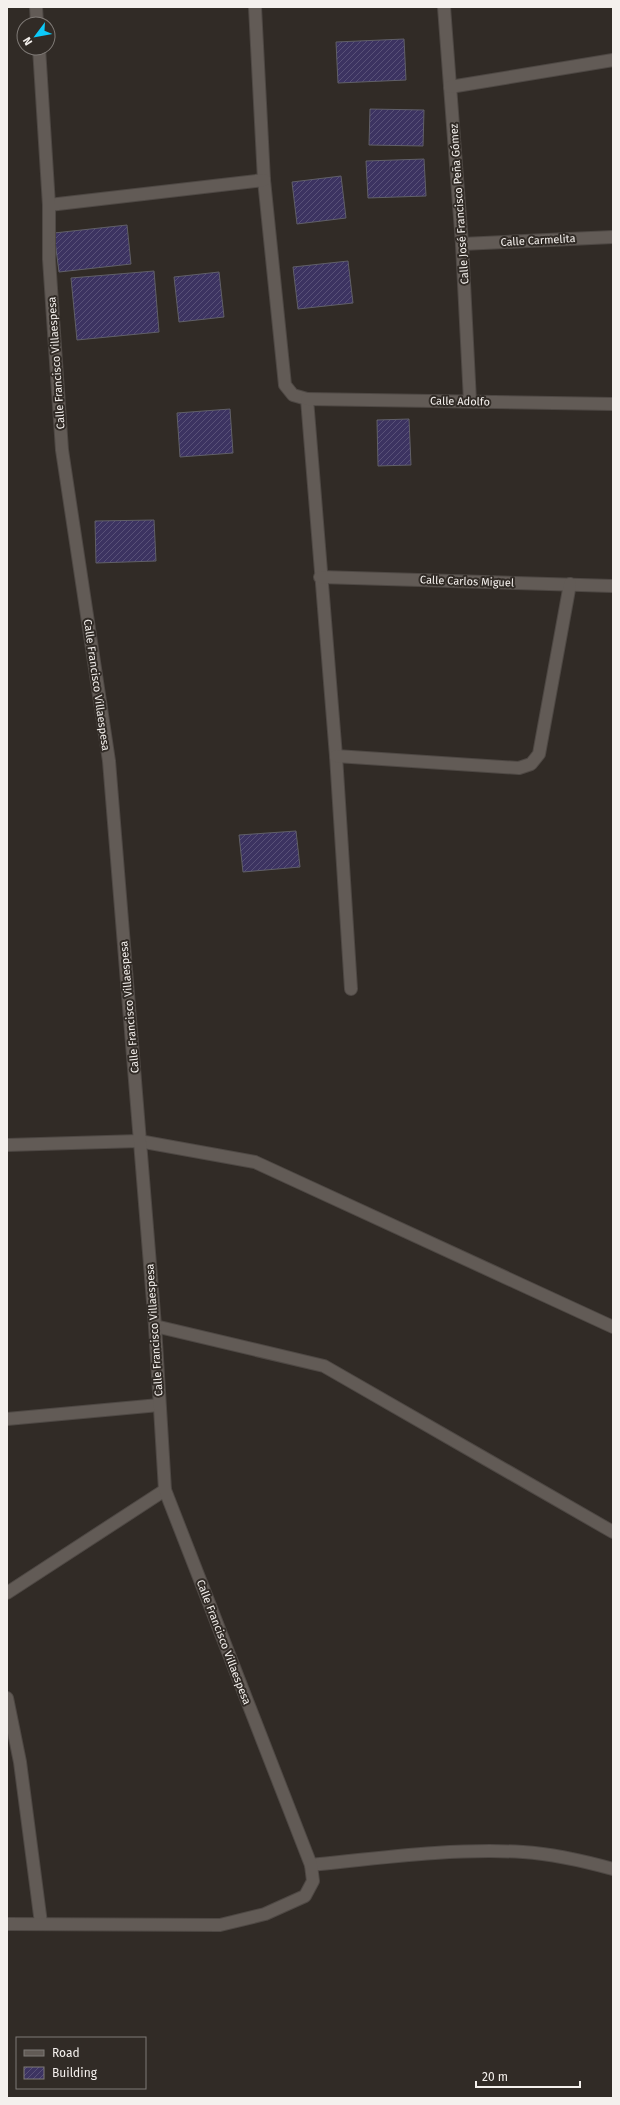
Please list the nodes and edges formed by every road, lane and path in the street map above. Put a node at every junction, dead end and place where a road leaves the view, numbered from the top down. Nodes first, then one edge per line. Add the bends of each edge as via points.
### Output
1 (255, 7) edge
2 (444, 7) edge
3 (40, 56) edge
4 (613, 60) edge
5 (450, 87) junction
6 (264, 180) junction
7 (49, 205) junction
8 (613, 237) edge
9 (462, 244) junction
10 (307, 399) junction
11 (470, 401) junction
12 (613, 404) edge
13 (320, 577) junction
14 (570, 584) junction
15 (613, 586) edge
16 (336, 756) junction
17 (351, 989) dead end
18 (139, 1142) junction
19 (7, 1145) edge
20 (155, 1326) junction
21 (612, 1328) edge
22 (159, 1405) junction
23 (7, 1419) edge
24 (164, 1490) junction
25 (613, 1532) edge
26 (7, 1593) edge
27 (7, 1698) edge
28 (311, 1865) junction
29 (613, 1868) edge
30 (41, 1923) junction
31 (7, 1924) edge

1 - 6 street
2 - 5 street, Calle José Francisco Peña Gómez
3 - 7 street, Calle Francisco Villaespesa
4 - 5 street
5 - 9 street, Calle José Francisco Peña Gómez
6 - 7 street
6 - 10 street via 285,385 293,395
7 - 18 street, Calle Francisco Villaespesa via 49,259 62,450 109,761
8 - 9 street, Calle Carmelita
9 - 11 street, Calle José Francisco Peña Gómez
10 - 11 street, Calle Adolfo
10 - 13 street
11 - 12 street, Calle Adolfo
13 - 14 street, Calle Carlos Miguel
13 - 16 street
14 - 15 street, Calle Carlos Miguel
14 - 16 street via 539,754 531,764 519,768
16 - 17 street
18 - 19 street
18 - 20 street, Calle Francisco Villaespesa
18 - 21 street via 256,1162
20 - 22 street, Calle Francisco Villaespesa
20 - 25 street via 324,1366
22 - 23 street
22 - 24 street, Calle Francisco Villaespesa
24 - 26 street
24 - 28 street, Calle Francisco Villaespesa
27 - 30 street via 20,1762
28 - 29 street via 438,1853 524,1852
28 - 30 street, Calle Francisco Villaespesa via 313,1881 305,1896 265,1914 220,1925
30 - 31 street, Calle Francisco Villaespesa

